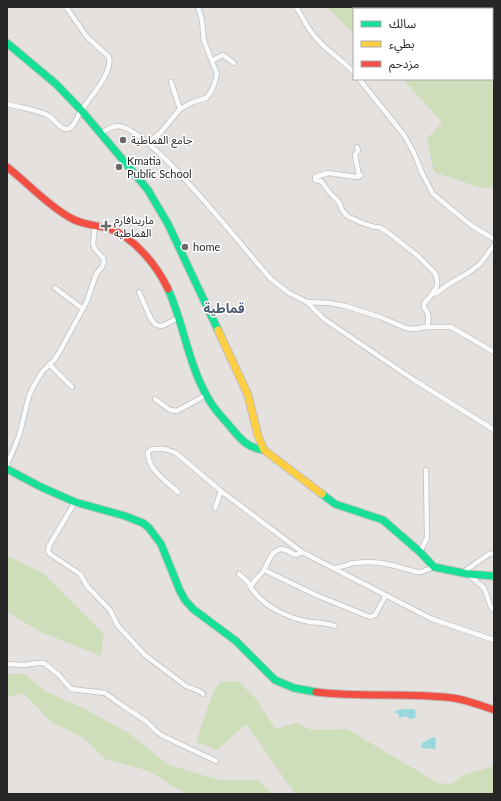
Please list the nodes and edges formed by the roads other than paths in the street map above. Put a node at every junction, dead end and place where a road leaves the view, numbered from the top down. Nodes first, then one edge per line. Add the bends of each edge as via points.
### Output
1 (66, 7) edge
2 (198, 7) edge
3 (296, 7) edge
4 (7, 43) edge
5 (213, 60) junction
6 (234, 63) dead end
7 (353, 72) edge
8 (360, 80) edge
9 (170, 82) dead end
10 (7, 104) edge
11 (180, 109) junction
12 (81, 110) junction
13 (102, 133) junction
14 (148, 143) junction
15 (357, 147) dead end
16 (7, 167) edge
17 (95, 226) junction
18 (494, 239) edge
19 (494, 246) edge
20 (55, 288) dead end
21 (139, 292) dead end
22 (432, 294) junction
23 (307, 302) junction
24 (83, 308) junction
25 (178, 318) junction
26 (427, 327) junction
27 (494, 352) edge
28 (49, 364) junction
29 (72, 387) dead end
30 (206, 395) junction
31 (155, 399) dead end
32 (494, 430) edge
33 (264, 450) junction
34 (7, 465) edge
35 (7, 469) edge
36 (426, 470) dead end
37 (221, 491) junction
38 (178, 492) dead end
39 (76, 502) junction
40 (216, 508) dead end
41 (302, 552) junction
42 (420, 552) junction
43 (494, 553) edge
44 (434, 567) junction
45 (336, 568) junction
46 (264, 570) junction
47 (239, 574) dead end
48 (465, 574) junction
49 (494, 576) edge
50 (251, 588) junction
51 (386, 595) junction
52 (494, 610) edge
53 (335, 626) dead end
54 (494, 640) edge
55 (7, 664) edge
56 (203, 694) dead end
57 (494, 710) edge
58 (216, 761) dead end

1 - 12 street via 88,37 110,60 99,87
2 - 5 street via 204,41
3 - 7 street via 315,38
4 - 12 main road via 56,84
5 - 6 street via 223,55
5 - 11 street via 217,74 211,92 206,98
8 - 18 street via 404,135 433,194 472,226
9 - 11 street
10 - 12 street via 49,116 63,129 72,126
11 - 14 street
12 - 13 main road
13 - 14 street via 114,127 123,127
13 - 33 main road via 153,197 168,224 248,395 256,430
14 - 23 street via 178,171 271,279 289,293
15 - 22 street via 358,152 355,155 360,176 328,174 315,177 315,180 321,181 348,216 379,227 418,256 435,273 437,286
16 - 17 main road via 70,219
17 - 24 street via 93,244 104,262 96,274
17 - 25 main road via 119,232 137,247 166,286
19 - 22 street via 480,264
20 - 24 street
21 - 25 street via 154,324 162,326
22 - 26 street via 424,304 429,319
23 - 26 street via 330,302 406,328
23 - 32 street via 324,319
24 - 28 street via 60,351
25 - 30 main road
26 - 27 street via 451,327
28 - 29 street
28 - 34 street via 29,396 19,436
30 - 31 street via 177,411 170,410
30 - 33 main road via 248,447
33 - 42 main road via 335,504 383,520
35 - 39 main road
36 - 42 street via 427,538
37 - 38 street via 176,453 166,449 152,449 148,452 149,462
37 - 40 street
37 - 41 street
39 - 56 street via 48,551 80,574 87,586 110,610 118,626 144,655 186,686
39 - 57 main road via 134,519 149,528 161,545 186,602 228,634 276,680 297,690 338,696 463,699
41 - 45 street
41 - 46 street via 296,555 282,549 271,556
42 - 44 main road
43 - 48 street via 489,554
44 - 45 street via 416,572 384,562 371,562
44 - 48 main road
45 - 51 street
46 - 50 street via 255,579
46 - 51 street via 370,617 376,615
47 - 50 street
48 - 49 main road
48 - 52 street via 484,588
50 - 53 street via 277,612
51 - 54 street via 432,619
55 - 58 street via 44,664 59,675 71,689 105,693 163,736

